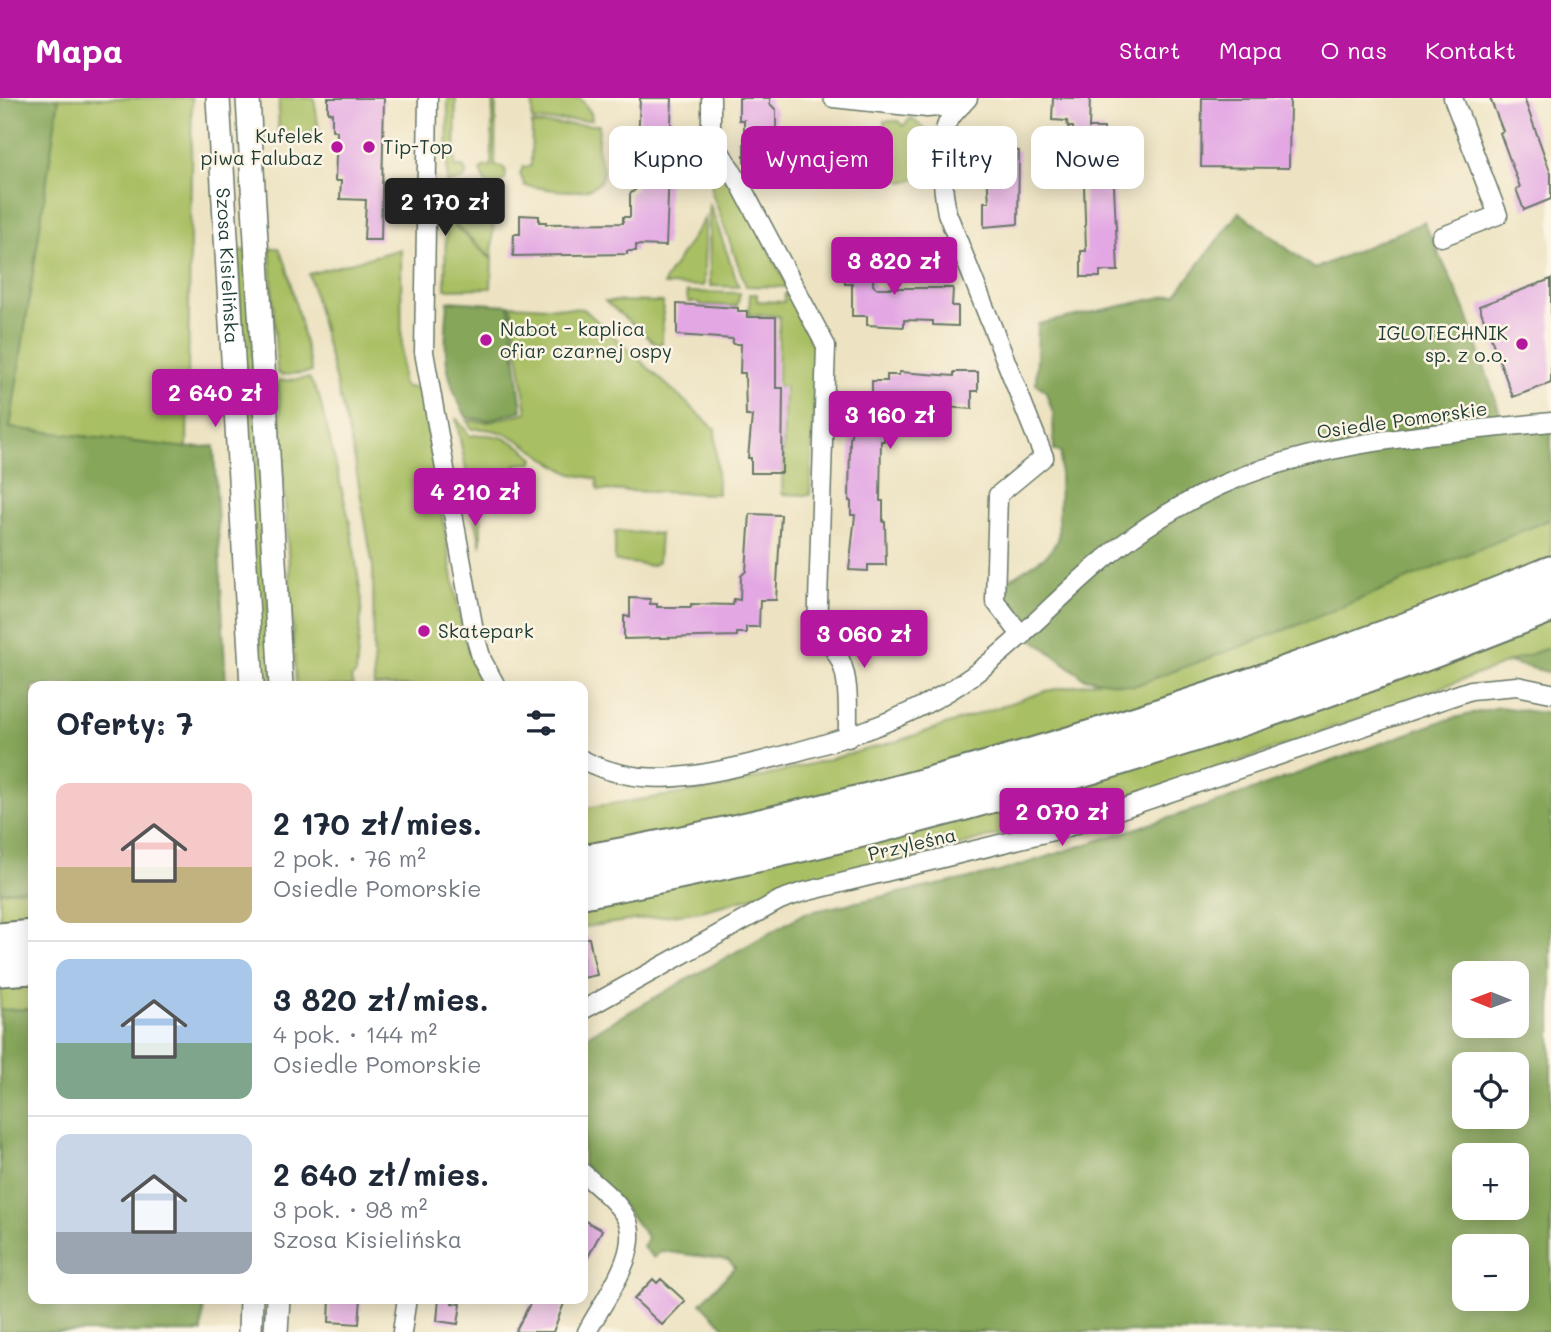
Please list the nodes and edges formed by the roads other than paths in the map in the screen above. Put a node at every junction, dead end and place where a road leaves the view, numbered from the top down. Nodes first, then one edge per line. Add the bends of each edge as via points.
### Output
1 (218, 98) edge
2 (248, 98) edge
3 (428, 98) edge
4 (711, 98) edge
5 (833, 98) edge
6 (1453, 98) edge
7 (965, 102) edge
8 (1441, 237) dead end
9 (1551, 422) edge
10 (1551, 573) edge
11 (1551, 605) edge
12 (1022, 636) junction
13 (252, 681) edge
14 (281, 681) edge
15 (493, 681) edge
16 (1551, 692) edge
17 (848, 738) junction
18 (588, 762) edge
19 (588, 861) edge
20 (588, 890) edge
21 (28, 937) edge
22 (0, 940) edge
23 (28, 967) edge
24 (0, 969) edge
25 (588, 1007) edge
26 (588, 1178) edge
27 (251, 1304) edge
28 (278, 1304) edge
29 (406, 1304) edge
30 (250, 1332) edge
31 (276, 1332) edge
32 (402, 1332) edge
33 (587, 1332) edge

1 - 13 street, Szosa Kisielińska
2 - 14 street, Szosa Kisielińska
3 - 15 street via 427,377 475,636
4 - 17 street via 711,137 826,346 817,634 833,644 843,663
5 - 7 street via 935,108
6 - 8 street via 1498,215
7 - 12 street via 944,133 947,214 1044,457 998,495 995,600
9 - 12 street, Osiedle Pomorskie via 1372,441 1266,466 1172,510 1131,538
10 - 19 highway via 1291,673 1105,732 860,801
11 - 20 highway via 1299,701 1103,765 870,829
12 - 17 street, Osiedle Pomorskie via 929,702
16 - 25 street, Przyleśna via 1517,686 1471,690 1065,828 800,893
17 - 18 street, Osiedle Pomorskie via 677,778 641,779
21 - 22 highway
23 - 24 highway
26 - 33 street via 624,1214 632,1235 627,1257
27 - 30 street
28 - 31 street
29 - 32 street

